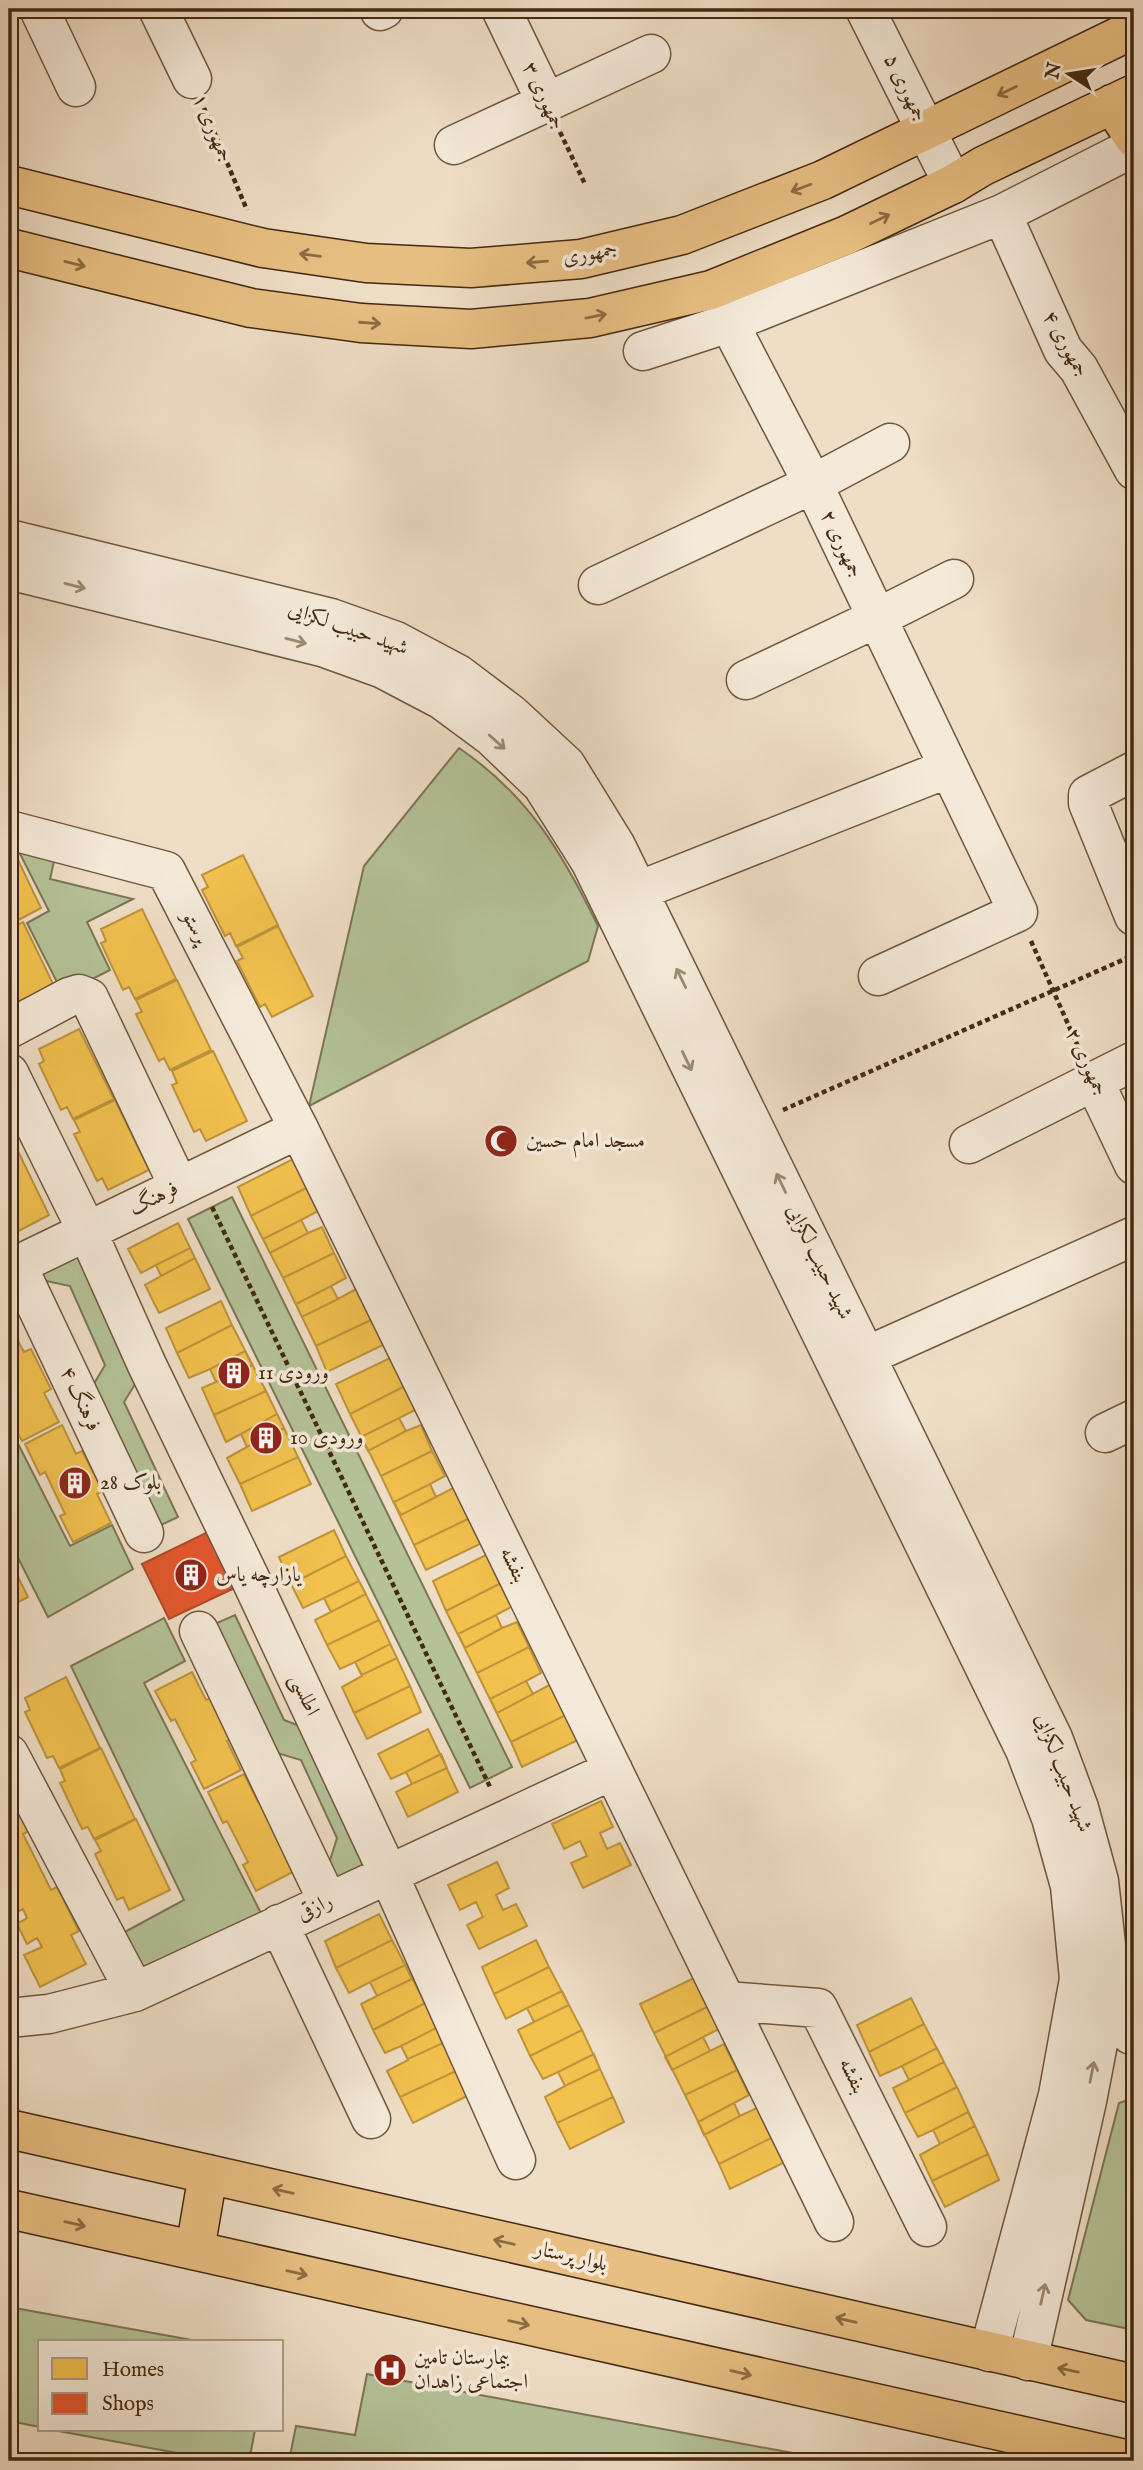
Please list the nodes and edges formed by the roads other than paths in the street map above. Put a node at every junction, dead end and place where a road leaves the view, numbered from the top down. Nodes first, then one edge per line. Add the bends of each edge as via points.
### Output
1 (39, 9) edge
2 (158, 9) edge
3 (502, 9) edge
4 (865, 9) edge
5 (1134, 29) edge
6 (651, 54) dead end
7 (192, 79) road end
8 (76, 88) dead end
9 (1123, 99) edge
10 (546, 103) junction
11 (925, 130) junction
12 (1134, 138) edge
13 (454, 145) dead end
14 (1134, 147) edge
15 (953, 184) junction
16 (9, 185) edge
17 (1002, 214) junction
18 (9, 248) edge
19 (729, 323) junction
20 (642, 351) dead end
21 (890, 443) dead end
22 (1134, 470) edge
23 (813, 484) junction
24 (9, 539) edge
25 (9, 570) edge
26 (954, 579) dead end
27 (598, 585) dead end
28 (877, 618) junction
29 (746, 680) dead end
30 (949, 768) junction
31 (1134, 771) edge
32 (9, 830) edge
33 (638, 891) junction
34 (1134, 916) edge
35 (648, 946) junction
36 (878, 976) dead end
37 (9, 1029) edge
38 (1134, 1061) edge
39 (9, 1073) edge
40 (1094, 1081) junction
41 (299, 1129) junction
42 (970, 1144) dead end
43 (1134, 1165) edge
44 (189, 1182) junction
45 (87, 1231) junction
46 (1134, 1236) edge
47 (13, 1267) edge
48 (863, 1356) junction
49 (144, 1533) dead end
50 (199, 1631) dead end
51 (9, 1754) edge
52 (614, 1770) junction
53 (388, 1873) junction
54 (328, 1902) junction
55 (279, 1924) junction
56 (135, 1992) junction
57 (726, 2001) junction
58 (9, 2018) edge
59 (1110, 2028) edge
60 (371, 2119) dead end
61 (9, 2129) edge
62 (516, 2160) dead end
63 (208, 2174) junction
64 (9, 2208) edge
65 (834, 2222) dead end
66 (927, 2227) dead end
67 (195, 2250) junction
68 (989, 2352) junction
69 (1028, 2361) junction
70 (1134, 2384) edge
71 (1134, 2461) edge

1 - 8 street
2 - 7 street, جمهوری ۱
3 - 10 street, جمهوری ۳
4 - 11 street, جمهوری ۵
5 -> 11 main road, جمهوری
6 - 10 street
9 - 12 main road
9 - 15 main road
10 - 13 street
11 - 15 street, جمهوری ۵
11 -> 16 main road, جمهوری via 823,180 682,235 581,259 471,268 366,263 263,248
14 - 17 street
18 -> 15 main road via 251,308 361,323 471,328 590,318 711,290 847,235
17 - 19 street
17 - 22 street, جمهوری ۴ via 1063,350 1079,369
19 - 20 street
19 - 23 street, جمهوری ۲
21 - 23 street
23 - 27 street
23 - 28 street, جمهوری ۲
24 - 33 street, شهید حبیب لکزایی via 331,618 396,641 458,674 511,714 566,765
25 -> 35 street, شهید حبیب لکزایی via 322,647 383,669 442,700 492,737 542,785
26 - 28 street
28 - 29 street
28 - 30 street, جمهوری ۲
30 - 33 street
30 - 36 street, جمهوری ۲ via 1018,912
31 - 34 street via 1088,795
32 - 41 street, پرستو via 166,871
33 - 35 street, شهید حبیب لکزایی
35 -> 48 street, شهید حبیب لکزایی
48 -> 35 street, شهید حبیب لکزایی via 752,1124
37 - 44 street via 69,997 89,998
38 - 40 street
39 - 45 street, اطلسی
40 - 42 street
40 - 43 street, جمهوری ۲
41 - 44 street, فرهنگ
41 - 52 street, بنفشه
44 - 45 street, فرهنگ
45 - 47 street, فرهنگ
45 - 53 street, اطلسی
46 - 48 street
47 - 49 street, فرهنگ ۴
48 - 59 street, شهید حبیب لکزایی via 1053,1738 1079,1808 1099,1881 1110,1980
50 - 54 street
51 - 56 street
52 - 53 street, رازقی
52 - 57 street, بنفشه
53 - 54 street, رازقی
53 - 62 street, اطلسی
54 - 55 street, رازقی
55 - 56 street, رازقی
55 - 60 street
56 - 58 street, رازقی via 49,2014
57 - 65 street, بنفشه
57 - 66 street, بنفشه via 818,2008
59 - 68 street, شهید حبیب لکزایی via 1058,2095
69 -> 59 street, شهید حبیب لکزایی via 1087,2101
61 - 63 main road, بلوار پرستار
63 - 67 main road
68 -> 63 main road, بلوار پرستار
64 -> 67 main road
67 -> 71 main road
68 - 69 main road, بلوار پرستار
70 -> 69 main road, بلوار پرستار

